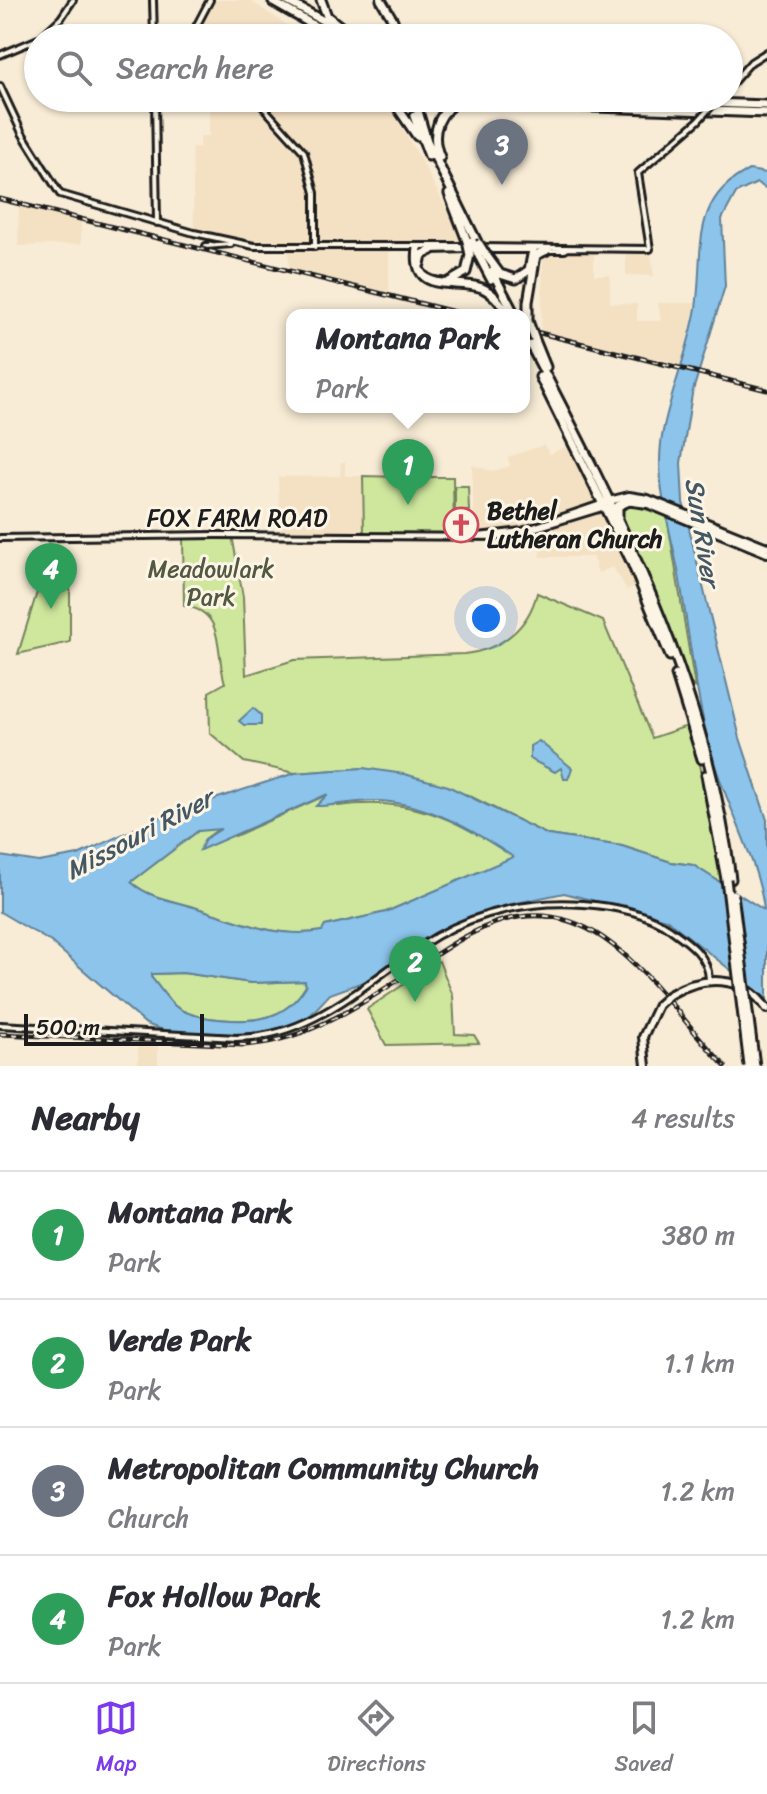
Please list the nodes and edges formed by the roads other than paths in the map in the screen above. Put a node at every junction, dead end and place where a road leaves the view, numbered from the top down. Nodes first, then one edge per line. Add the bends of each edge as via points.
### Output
1 (73, 0) edge
2 (153, 0) edge
3 (210, 0) edge
4 (285, 0) edge
5 (321, 0) edge
6 (383, 0) edge
7 (271, 1) edge
8 (55, 24) edge
9 (154, 24) edge
10 (197, 24) edge
11 (303, 24) edge
12 (311, 24) edge
13 (329, 24) edge
14 (337, 24) edge
15 (394, 24) edge
16 (24, 45) edge
17 (767, 52) edge
18 (0, 55) edge
19 (743, 71) edge
20 (0, 86) edge
21 (743, 104) edge
22 (767, 105) edge
23 (155, 112) edge
24 (268, 112) edge
25 (400, 112) edge
26 (416, 112) edge
27 (417, 112) edge
28 (445, 112) edge
29 (706, 112) edge
30 (742, 112) edge
31 (767, 113) edge
32 (429, 156) junction
33 (457, 200) junction
34 (157, 223) junction
35 (474, 242) junction
36 (236, 244) junction
37 (206, 246) dead end
38 (315, 247) junction
39 (418, 248) junction
40 (533, 249) junction
41 (568, 249) junction
42 (432, 250) junction
43 (547, 250) junction
44 (480, 255) junction
45 (420, 264) junction
46 (533, 273) junction
47 (506, 309) edge
48 (508, 309) edge
49 (529, 309) edge
50 (530, 345) edge
51 (530, 345) edge
52 (629, 501) junction
53 (607, 504) junction
54 (654, 504) junction
55 (618, 519) junction
56 (0, 538) edge
57 (767, 550) edge
58 (729, 879) junction
59 (709, 979) junction
60 (767, 1009) edge
61 (0, 1025) edge
62 (646, 1066) edge
63 (752, 1066) edge

1 - 8 street
2 - 9 street
3 - 10 street
4 - 13 highway
5 - 14 highway
6 - 15 highway
7 - 11 highway
7 - 12 highway
16 - 18 street
17 - 19 street
20 - 34 street via 60,194
21 - 22 highway
23 - 34 street
24 - 38 street via 304,152 315,193
25 - 32 highway
26 - 32 highway
27 - 33 highway
28 - 33 highway via 435,136
29 - 41 street, bridge via 640,168 650,249
30 - 31 highway
32 - 35 highway
33 - 35 highway
34 - 36 street
35 - 44 highway, bridge
36 - 37 street
36 - 38 street
38 - 39 street
39 - 40 street
39 - 42 street
39 - 45 highway
39 - 47 highway via 417,263 426,278 483,289
40 - 41 street
40 - 42 street
40 - 43 street
40 - 44 highway via 529,270 516,279 500,274
40 - 46 highway
41 - 43 street
42 - 45 highway via 422,255
43 - 46 highway via 536,255
44 - 45 highway via 450,282 433,280
44 - 48 highway
46 - 49 highway, bridge
50 - 53 highway
51 - 53 highway
52 - 53 main road
52 - 54 main road
52 - 55 highway via 618,506
53 - 54 main road via 629,496
53 - 55 highway
53 - 56 street, FOX FARM ROAD via 522,531 474,537
53 - 58 highway via 686,703
54 - 57 main road
55 - 58 highway via 695,715 725,832
58 - 63 highway, bridge
59 - 60 main road via 753,994
59 - 61 street via 701,955 657,922 597,905 557,903 507,909 461,925 321,1015 272,1036
59 - 62 main road, bridge via 658,1005 643,1037

